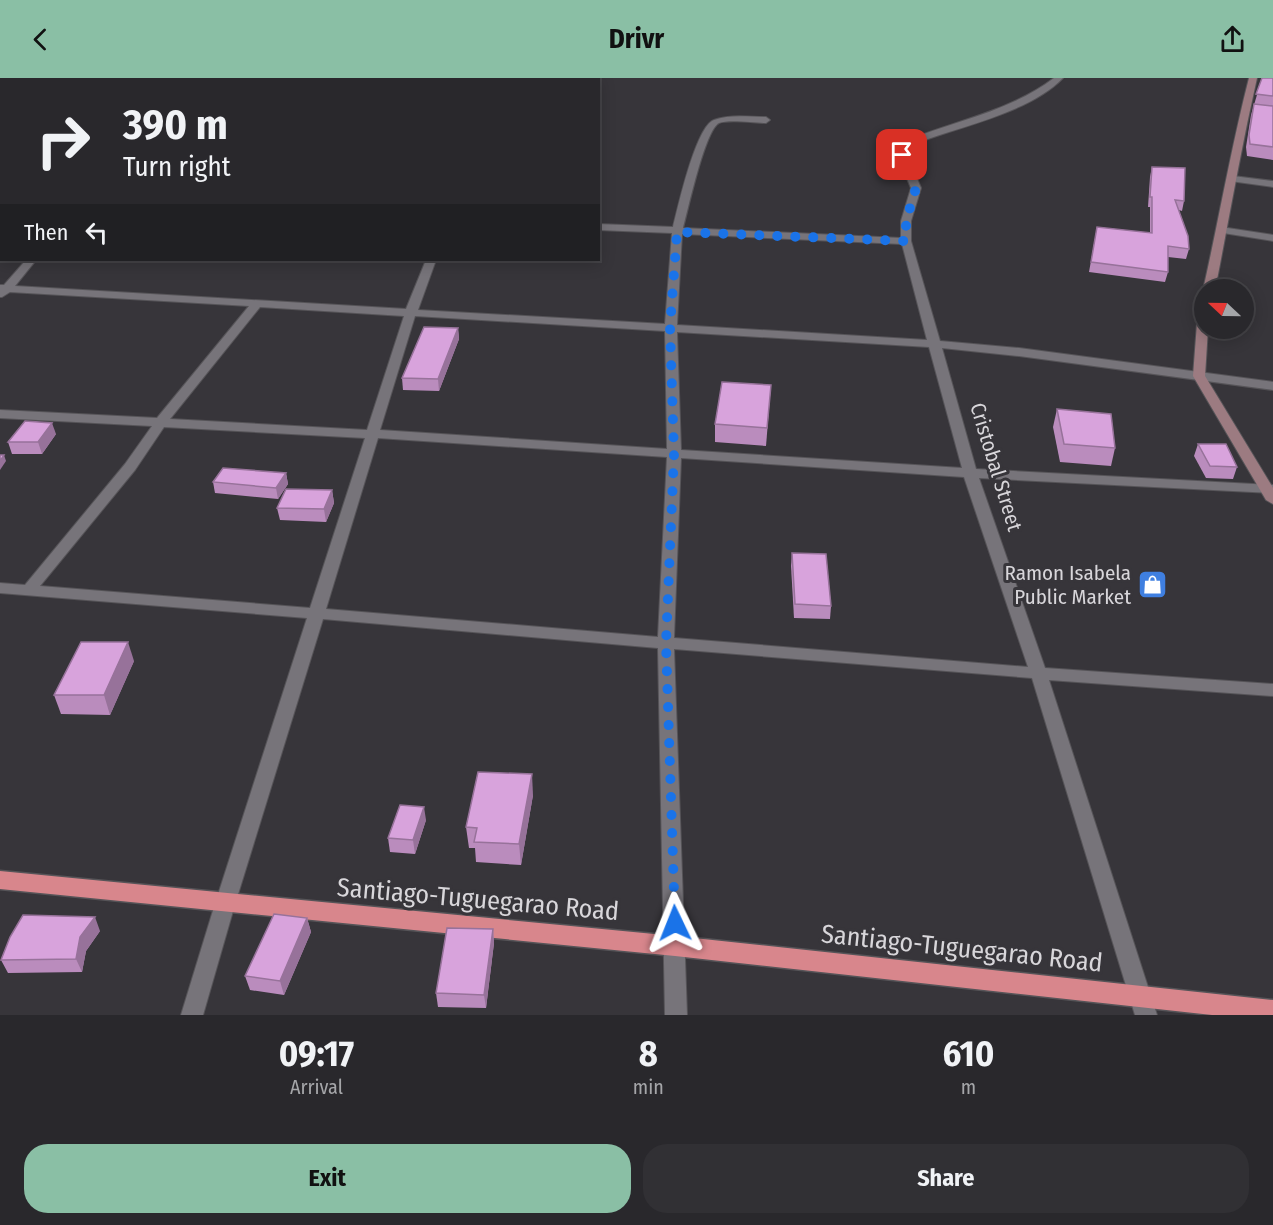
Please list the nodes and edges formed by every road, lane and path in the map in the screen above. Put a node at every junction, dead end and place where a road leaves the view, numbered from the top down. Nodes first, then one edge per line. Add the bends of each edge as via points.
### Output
1 (1059, 78) edge
2 (1253, 78) edge
3 (766, 120) dead end
4 (1233, 179) junction
5 (1273, 184) edge
6 (600, 227) edge
7 (1221, 230) junction
8 (677, 232) junction
9 (1273, 238) edge
10 (906, 241) junction
11 (30, 261) edge
12 (432, 261) edge
13 (1211, 279) edge
14 (2, 291) edge
15 (258, 302) junction
16 (411, 312) junction
17 (670, 327) junction
18 (1202, 339) edge
19 (934, 344) junction
20 (1199, 376) junction
21 (1273, 386) edge
22 (0, 414) edge
23 (161, 422) junction
24 (373, 434) junction
25 (674, 454) junction
26 (970, 473) junction
27 (1271, 492) edge
28 (0, 588) edge
29 (29, 590) junction
30 (315, 612) junction
31 (666, 643) junction
32 (1039, 674) junction
33 (1273, 690) edge
34 (0, 880) edge
35 (225, 904) junction
36 (675, 946) junction
37 (1143, 1005) edge
38 (1273, 1011) edge
39 (192, 1015) edge
40 (676, 1015) edge

1 - 10 street, Cristobal Street via 1039,93 908,143 902,155 916,188 906,221
2 - 4 main road via 1250,110 1237,144
3 - 8 street via 723,120 708,129
4 - 5 street
4 - 7 main road
6 - 8 street
7 - 9 street
7 - 13 main road
8 - 10 street
8 - 17 street
10 - 19 street, Cristobal Street
11 - 14 street
12 - 16 street
14 - 15 street
15 - 16 street
15 - 23 street
16 - 17 street
16 - 24 street
17 - 19 street
17 - 25 street
18 - 20 main road
19 - 20 street
19 - 26 street, Cristobal Street
20 - 21 street
20 - 27 main road
22 - 23 street
23 - 24 street
23 - 29 street via 130,467
24 - 25 street
24 - 30 street
25 - 26 street
25 - 31 street
26 - 27 street
26 - 32 street, Cristobal Street
28 - 29 street
29 - 30 street
30 - 31 street
30 - 35 street
31 - 32 street
31 - 36 street
32 - 33 street
32 - 37 street, Cristobal Street
34 - 35 highway, Santiago-Tuguegarao Road
35 - 36 highway, Santiago-Tuguegarao Road
35 - 39 street
36 - 37 highway, Santiago-Tuguegarao Road
36 - 40 street
37 - 38 highway, Santiago-Tuguegarao Road

